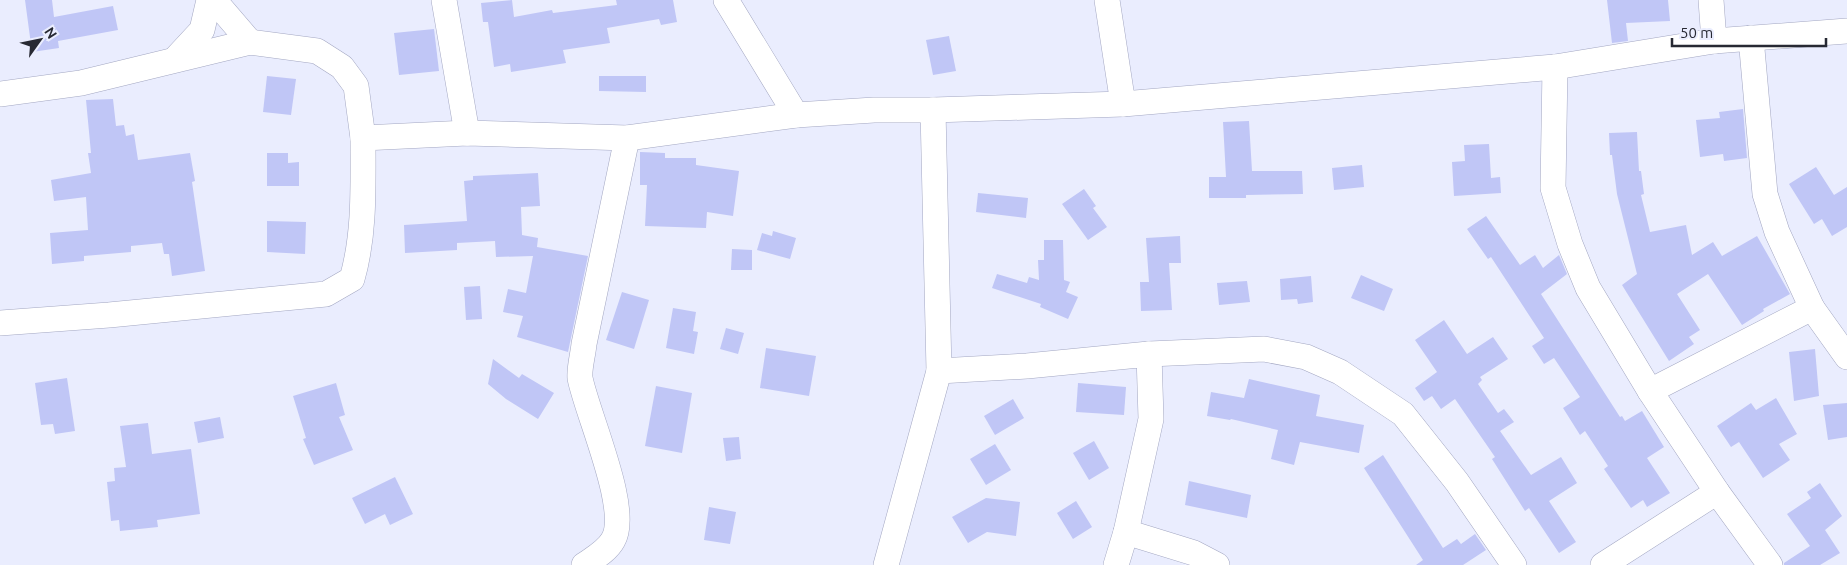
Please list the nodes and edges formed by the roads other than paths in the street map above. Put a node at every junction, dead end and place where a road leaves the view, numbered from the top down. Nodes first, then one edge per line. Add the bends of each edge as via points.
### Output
1 (210, 0) edge
2 (214, 0) edge
3 (444, 0) edge
4 (726, 0) edge
5 (1107, 0) edge
6 (1710, 0) edge
7 (1847, 31) edge
8 (1751, 38) junction
9 (1714, 41) junction
10 (250, 42) junction
11 (176, 58) junction
12 (1555, 67) junction
13 (0, 94) edge
14 (1123, 104) junction
15 (933, 110) junction
16 (796, 115) junction
17 (467, 133) junction
18 (363, 138) junction
19 (627, 138) junction
20 (1812, 308) junction
21 (0, 323) edge
22 (1149, 354) junction
23 (1847, 357) edge
24 (939, 372) junction
25 (1650, 391) junction
26 (1717, 492) junction
27 (1126, 532) junction
28 (584, 565) edge
29 (886, 565) edge
30 (1116, 565) edge
31 (1217, 565) edge
32 (1514, 565) edge
33 (1603, 565) edge
34 (1770, 565) edge

1 - 11 street via 202,30
2 - 10 street
3 - 17 street
4 - 16 street
5 - 14 street
6 - 9 street
7 - 8 street
8 - 9 street
8 - 20 street via 1766,194 1777,232
9 - 12 street
10 - 11 street
10 - 18 street via 317,50 342,67 356,86
11 - 13 street via 81,83
12 - 14 street
12 - 25 street via 1553,188 1588,288
14 - 15 street
15 - 16 street
15 - 24 street
16 - 19 street
17 - 18 street
17 - 19 street
18 - 21 street via 359,254 352,279 326,294 108,316
19 - 28 street via 580,376 611,477 618,523 614,540
20 - 23 street
20 - 25 street
22 - 24 street
22 - 27 street via 1151,419
22 - 32 street via 1264,349 1306,357 1340,372 1403,414
24 - 29 street
25 - 26 street
26 - 33 street
26 - 34 street
27 - 30 street
27 - 31 street via 1194,553

